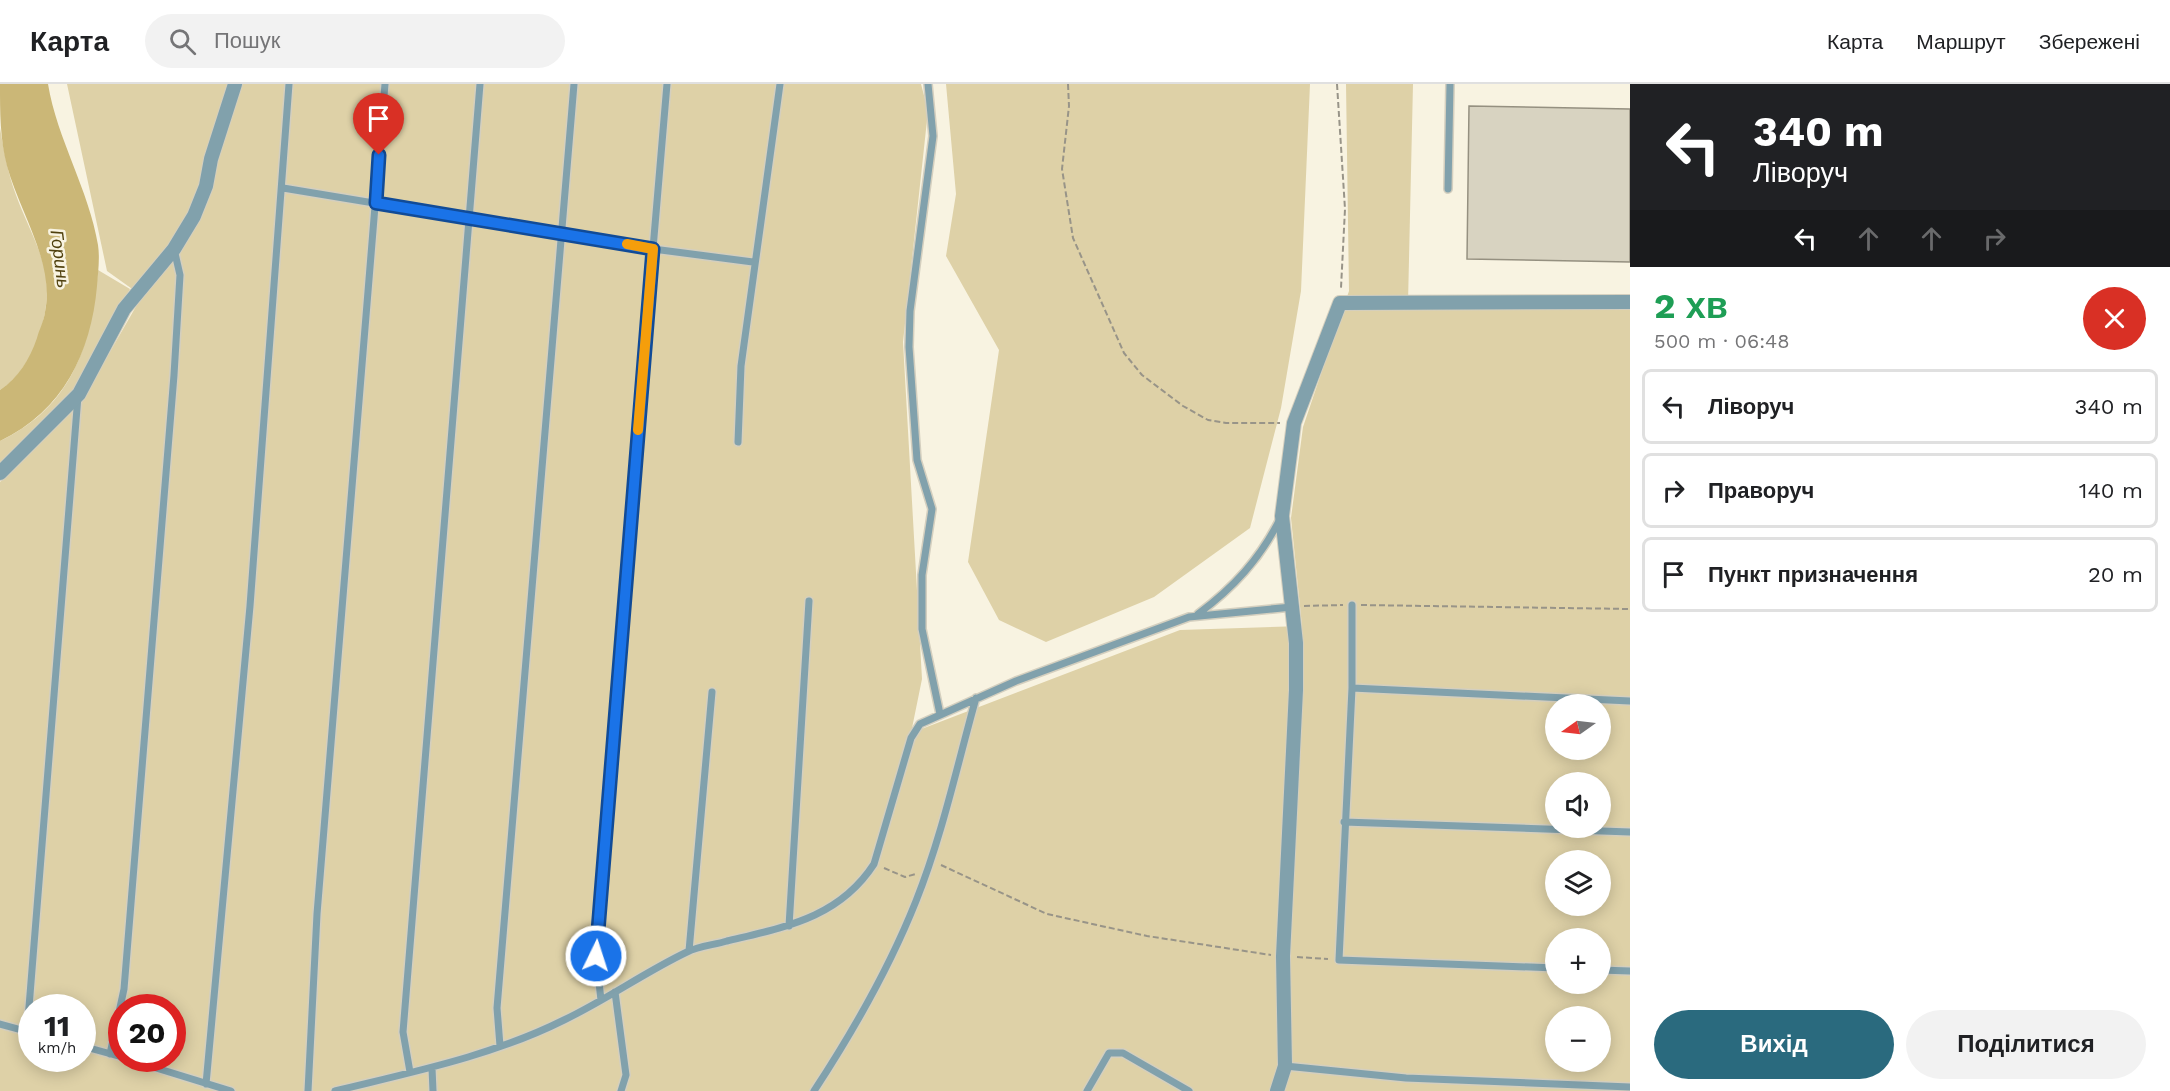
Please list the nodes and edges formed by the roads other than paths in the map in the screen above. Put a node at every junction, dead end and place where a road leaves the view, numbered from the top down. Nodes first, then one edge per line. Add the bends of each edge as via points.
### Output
1 (235, 84) edge
2 (290, 84) edge
3 (385, 84) edge
4 (480, 84) edge
5 (574, 84) edge
6 (667, 84) edge
7 (780, 84) edge
8 (928, 84) edge
9 (1450, 84) edge
10 (283, 188) junction
11 (1448, 189) dead end
12 (376, 203) junction
13 (468, 219) junction
14 (561, 233) junction
15 (174, 249) junction
16 (653, 249) junction
17 (753, 262) junction
18 (1630, 302) edge
19 (79, 394) junction
20 (738, 442) dead end
21 (0, 473) edge
22 (1282, 516) junction
23 (809, 601) dead end
24 (1352, 605) road end
25 (1292, 607) junction
26 (1196, 616) junction
27 (1352, 688) junction
28 (712, 692) dead end
29 (976, 698) junction
30 (1630, 700) edge
31 (939, 714) junction
32 (1344, 822) junction
33 (1630, 832) edge
34 (789, 926) junction
35 (689, 951) junction
36 (1545, 968) edge
37 (1611, 970) edge
38 (1630, 971) edge
39 (615, 992) junction
40 (32, 994) edge
41 (123, 994) edge
42 (601, 1000) junction
43 (0, 1024) edge
44 (18, 1029) edge
45 (500, 1046) junction
46 (1286, 1066) junction
47 (432, 1068) junction
48 (168, 1072) edge
49 (410, 1072) junction
50 (206, 1084) junction
51 (1505, 1087) edge
52 (1630, 1087) edge
53 (231, 1091) edge
54 (308, 1091) edge
55 (335, 1091) edge
56 (433, 1091) edge
57 (621, 1091) edge
58 (814, 1091) edge
59 (1087, 1091) edge
60 (1189, 1091) edge
61 (1277, 1091) edge

1 - 15 street via 206,186
2 - 10 lane
3 - 12 lane
4 - 13 lane
5 - 14 lane
6 - 16 lane
7 - 17 lane
8 - 31 lane via 933,136 910,311 909,347 917,460 932,509 922,576 922,629
9 - 11 lane
10 - 12 lane
10 - 50 lane
12 - 13 lane
12 - 54 lane via 317,915
13 - 14 lane
13 - 49 lane via 403,1032
14 - 16 lane
14 - 45 lane via 497,1008
15 - 19 street via 124,309
15 - 41 lane via 180,275 173,387
16 - 17 lane
16 - 42 lane via 596,956
17 - 20 lane via 741,366
18 - 22 street via 1340,303 1294,423
19 - 21 street
19 - 40 lane
22 - 25 street
22 - 26 lane via 1253,563 1220,598
23 - 34 lane
24 - 27 lane
25 - 26 lane
25 - 46 street via 1296,690 1283,956
26 - 29 lane
27 - 30 lane
27 - 32 lane
28 - 35 lane
29 - 31 lane
29 - 58 lane via 917,900 861,1020
31 - 34 lane via 920,724 911,738 874,864 863,882 821,913
32 - 33 lane
32 - 36 lane via 1339,960
34 - 35 lane
35 - 39 lane
37 - 38 lane
39 - 42 lane
39 - 57 lane via 626,1075
42 - 45 lane via 564,1021
43 - 44 lane
45 - 47 lane
46 - 51 lane
46 - 61 street
47 - 49 lane
47 - 56 lane
48 - 50 lane
49 - 55 lane
50 - 53 lane
51 - 52 lane
59 - 60 lane via 1109,1053 1123,1053

